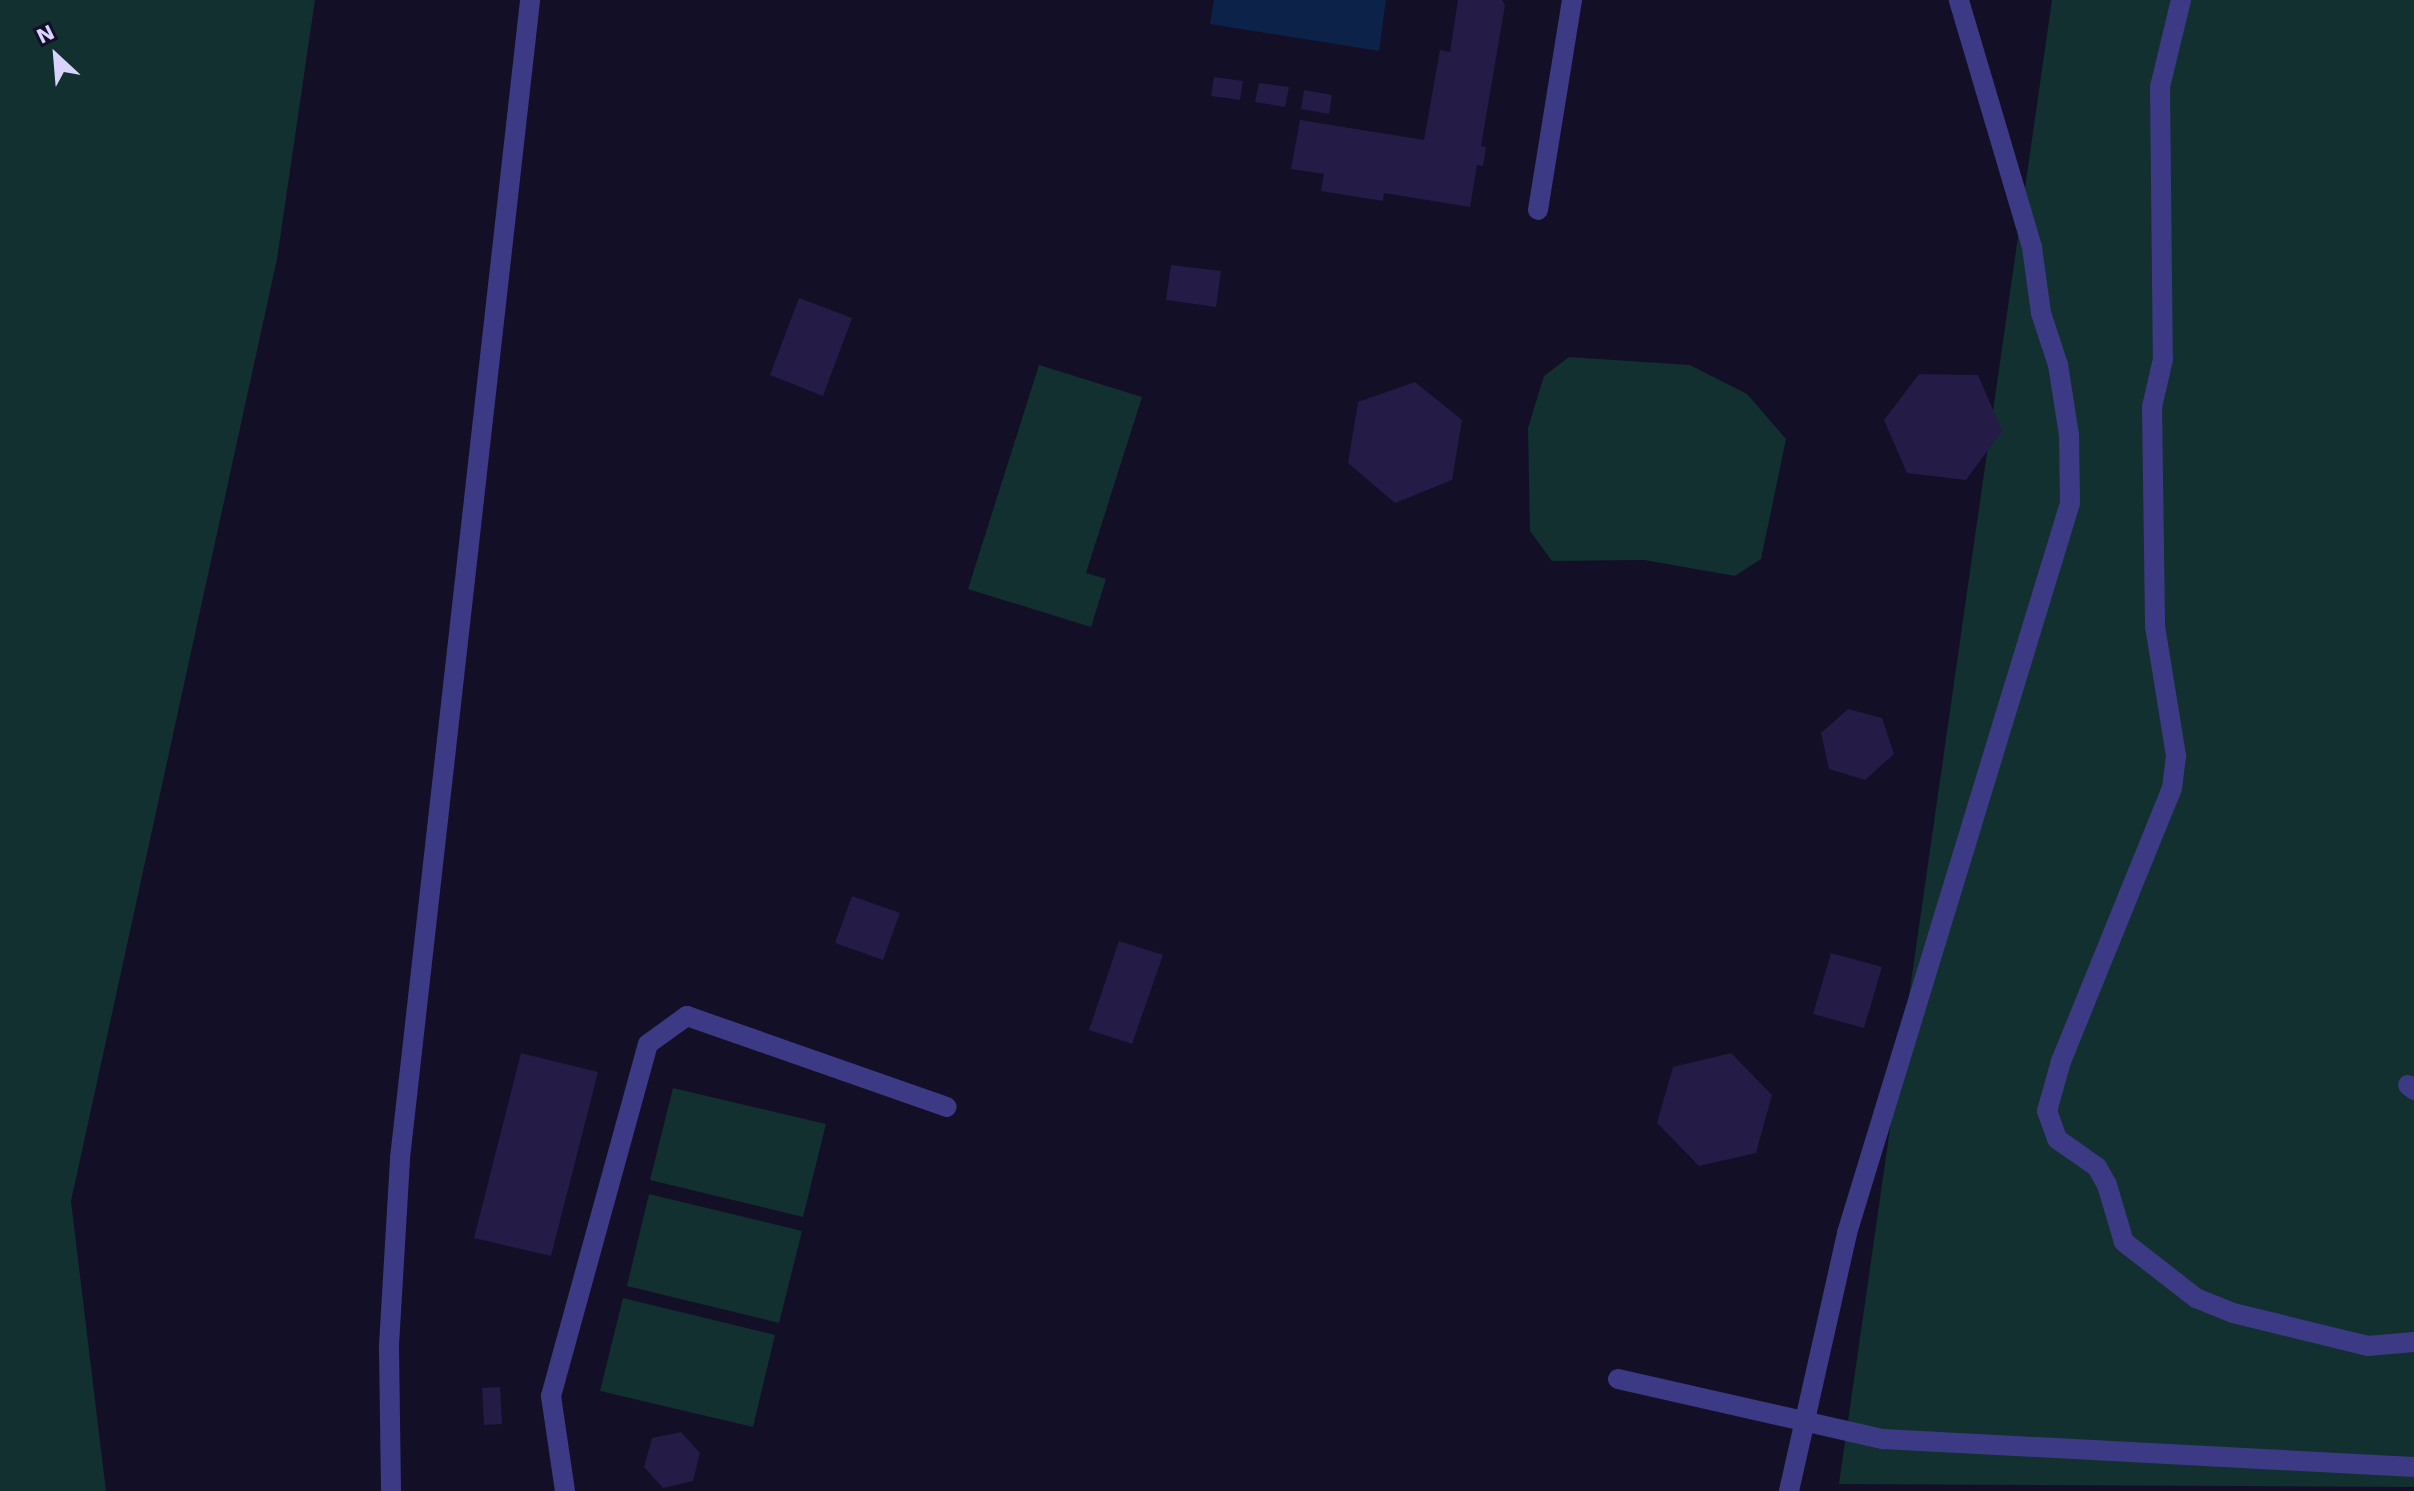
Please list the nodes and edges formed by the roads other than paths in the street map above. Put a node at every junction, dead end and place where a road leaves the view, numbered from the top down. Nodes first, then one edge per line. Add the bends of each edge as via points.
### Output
1 (530, 0) edge
2 (1572, 0) edge
3 (1959, 0) edge
4 (2181, 0) edge
5 (1538, 210) dead end
6 (947, 1107) dead end
7 (2414, 1342) edge
8 (1618, 1379) dead end
9 (1806, 1422) junction
10 (2414, 1467) edge
11 (391, 1491) edge
12 (565, 1491) edge
13 (1789, 1491) edge

1 - 11 lane via 400,1158 389,1345
2 - 5 lane
3 - 9 lane via 2032,247 2069,435 2070,503 2039,590 1847,1233
4 - 7 lane via 2160,87 2163,359 2152,407 2155,626 2176,756 2172,788 2072,1033 2047,1111 2057,1139 2097,1167 2124,1242 2196,1298 2368,1346
6 - 12 lane via 687,1016 648,1044 551,1396
8 - 9 lane
9 - 10 lane via 1883,1439
9 - 13 lane

